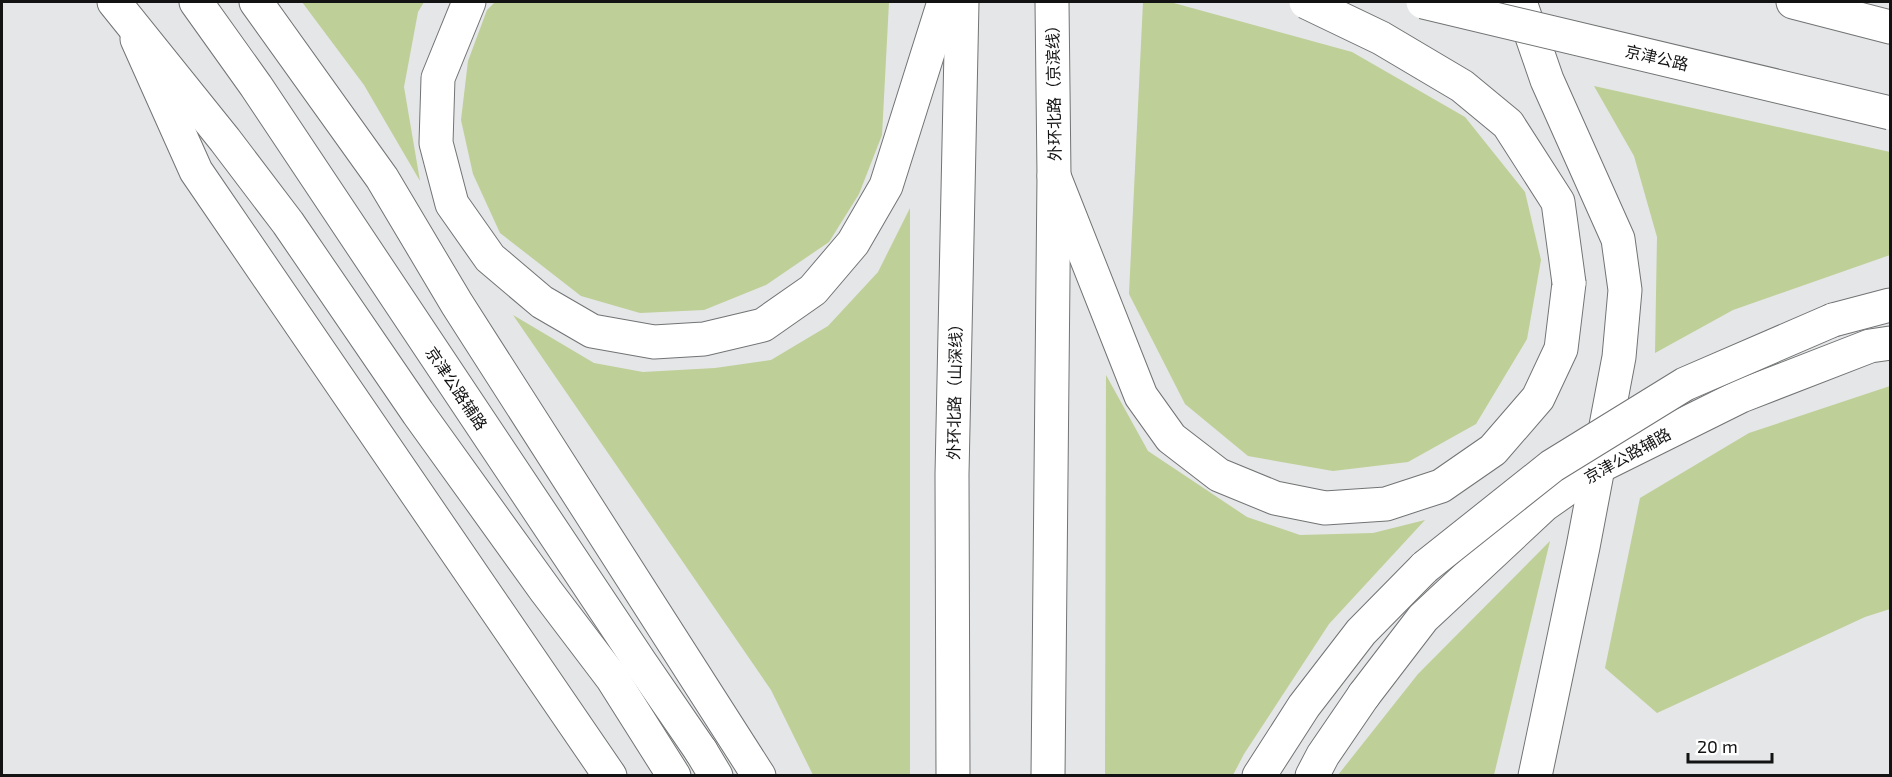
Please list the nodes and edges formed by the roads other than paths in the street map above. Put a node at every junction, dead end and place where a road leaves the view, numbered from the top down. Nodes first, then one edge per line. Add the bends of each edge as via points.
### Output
1 (196, 2) edge
2 (256, 2) edge
3 (469, 2) edge
4 (944, 2) edge
5 (962, 2) edge
6 (1052, 2) edge
7 (1306, 2) edge
8 (1423, 2) edge
9 (1520, 2) edge
10 (1793, 2) edge
11 (122, 11) edge
12 (1890, 27) edge
13 (1890, 113) edge
14 (1054, 176) junction
15 (1890, 305) edge
16 (1890, 342) edge
17 (1598, 467) junction
18 (626, 670) junction
19 (709, 763) edge
20 (610, 776) edge
21 (674, 776) edge
22 (759, 776) edge
23 (953, 776) edge
24 (1048, 776) edge
25 (1258, 776) edge
26 (1312, 776) edge
27 (1535, 776) edge

1 - 18 main road, 京津公路辅路 via 256,86
2 - 22 main road via 382,178 457,304
3 - 4 main road via 438,78 436,143 452,204 490,258 542,302 592,331 654,342 704,339 763,325 813,290 854,243 886,186
5 - 23 main road, 外环北路（山深线） via 952,474
6 - 14 main road, 外环北路（京滨线）
7 - 14 main road, bridge via 1381,38 1452,80 1508,124 1558,202 1569,283 1561,349 1539,398 1493,450 1441,486 1386,504 1325,508 1275,498 1219,475 1171,438 1141,396
8 - 13 main road, 京津公路, bridge
9 - 17 main road via 1547,80 1618,239 1625,290 1619,357
10 - 12 main road
11 - 18 main road via 288,223 546,591
11 - 20 main road via 196,171
14 - 24 main road
15 - 25 main road, bridge via 1833,320 1685,384 1552,466 1425,567 1360,632
16 - 17 main road, 京津公路辅路 via 1870,346 1741,396
17 - 26 main road, 京津公路辅路 via 1544,505 1424,618 1364,695
17 - 27 main road
18 - 19 main road, 京津公路辅路
18 - 21 main road

